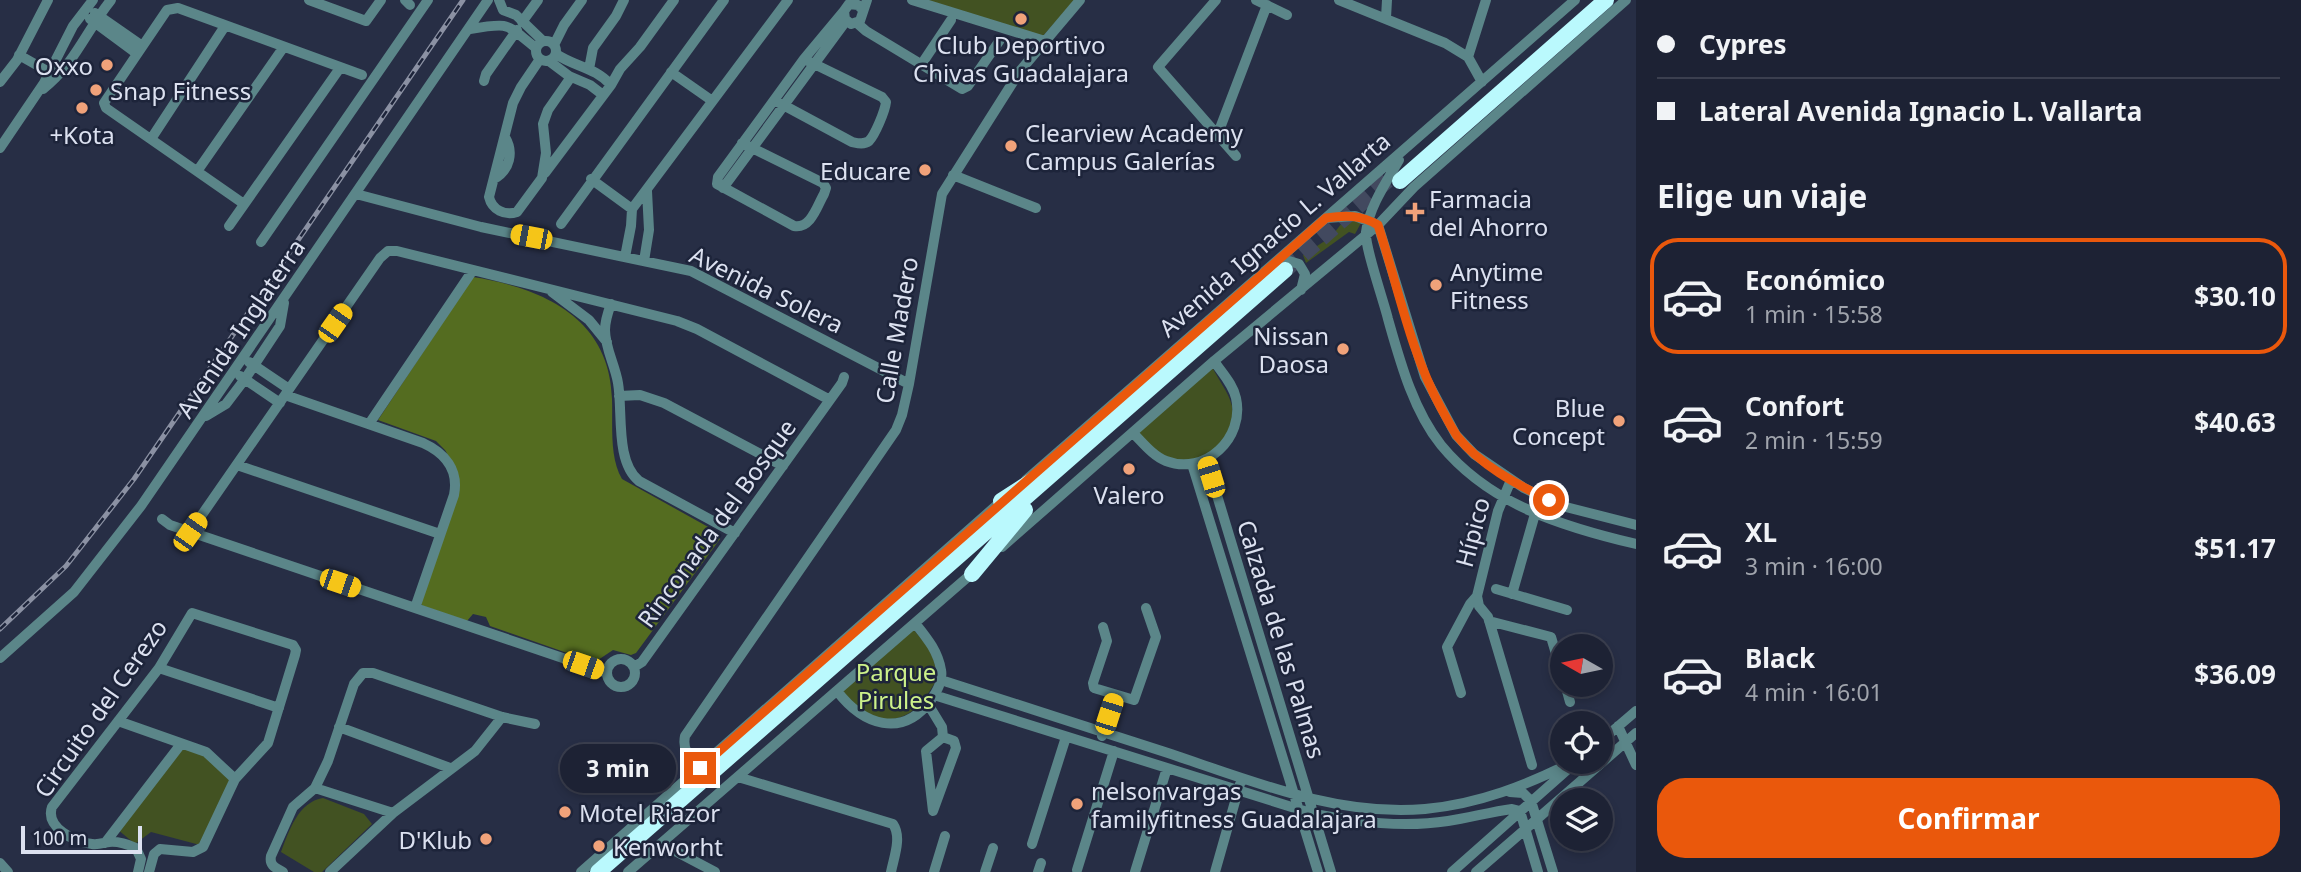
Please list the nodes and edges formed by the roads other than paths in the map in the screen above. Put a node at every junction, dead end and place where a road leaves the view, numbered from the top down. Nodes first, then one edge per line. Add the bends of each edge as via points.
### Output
1 (48, 0) edge
2 (111, 0) edge
3 (309, 0) edge
4 (381, 0) edge
5 (428, 0) edge
6 (488, 0) edge
7 (538, 0) edge
8 (582, 0) edge
9 (624, 0) edge
10 (663, 0) edge
11 (674, 0) edge
12 (724, 0) edge
13 (788, 0) edge
14 (912, 0) edge
15 (1080, 0) edge
16 (1216, 0) edge
17 (1339, 0) edge
18 (1387, 0) edge
19 (1486, 0) edge
20 (1575, 0) edge
21 (1593, 0) edge
22 (1626, 0) edge
23 (1259, 1) edge
24 (501, 5) edge
25 (1367, 5) edge
26 (87, 7) edge
27 (1608, 7) edge
28 (855, 10) edge
29 (1287, 15) dead end
30 (96, 19) junction
31 (1385, 19) junction
32 (659, 20) junction
33 (951, 20) dead end
34 (495, 25) junction
35 (225, 26) junction
36 (519, 26) junction
37 (470, 29) junction
38 (1000, 40) dead end
39 (1045, 41) junction
40 (283, 48) junction
41 (139, 49) junction
42 (546, 51) junction
43 (18, 57) junction
44 (1468, 57) junction
45 (804, 59) junction
46 (815, 64) junction
47 (921, 65) junction
48 (340, 68) junction
49 (589, 68) junction
50 (671, 72) junction
51 (362, 75) dead end
52 (52, 77) junction
53 (571, 77) junction
54 (484, 81) dead end
55 (0, 82) edge
56 (1482, 82) junction
57 (611, 85) junction
58 (603, 95) junction
59 (711, 100) junction
60 (778, 103) junction
61 (1217, 136) junction
62 (545, 138) junction
63 (151, 139) junction
64 (747, 145) junction
65 (0, 148) edge
66 (564, 148) junction
67 (1404, 152) junction
68 (1236, 156) dead end
69 (198, 170) junction
70 (953, 175) junction
71 (542, 178) junction
72 (591, 179) junction
73 (1399, 180) junction
74 (647, 191) junction
75 (356, 194) junction
76 (244, 204) junction
77 (1036, 208) dead end
78 (632, 209) junction
79 (1326, 218) junction
80 (1373, 222) junction
81 (561, 224) dead end
82 (229, 226) dead end
83 (1365, 235) junction
84 (261, 243) dead end
85 (625, 257) junction
86 (644, 261) junction
87 (473, 270) junction
88 (1284, 270) junction
89 (543, 287) junction
90 (1301, 290) junction
91 (611, 304) junction
92 (607, 342) junction
93 (1214, 361) junction
94 (249, 362) junction
95 (240, 375) junction
96 (844, 377) dead end
97 (909, 384) junction
98 (285, 396) junction
99 (620, 396) junction
100 (830, 400) junction
101 (1448, 419) junction
102 (369, 424) junction
103 (1431, 430) junction
104 (1133, 433) junction
105 (1087, 445) junction
106 (1206, 459) junction
107 (1192, 464) junction
108 (237, 465) junction
109 (783, 466) junction
110 (1511, 480) junction
111 (1503, 497) junction
112 (1002, 501) junction
113 (1025, 510) junction
114 (1535, 514) junction
115 (162, 519) dead end
116 (1636, 525) edge
117 (190, 532) junction
118 (735, 533) junction
119 (440, 534) junction
120 (1636, 544) edge
121 (972, 574) junction
122 (1496, 589) dead end
123 (1512, 594) junction
124 (1477, 596) junction
125 (415, 608) junction
126 (1146, 608) dead end
127 (1567, 610) dead end
128 (1489, 621) junction
129 (915, 623) junction
130 (1103, 627) dead end
131 (1257, 629) junction
132 (1244, 633) junction
133 (1550, 636) edge
134 (0, 658) edge
135 (634, 667) junction
136 (159, 668) junction
137 (607, 673) junction
138 (941, 680) junction
139 (836, 691) junction
140 (1461, 693) dead end
141 (1115, 696) junction
142 (1569, 697) edge
143 (931, 700) junction
144 (1570, 702) dead end
145 (279, 708) junction
146 (1636, 710) edge
147 (502, 717) junction
148 (118, 721) junction
149 (535, 724) dead end
150 (1618, 726) junction
151 (339, 727) junction
152 (1613, 730) edge
153 (1103, 732) junction
154 (1636, 733) edge
155 (943, 737) junction
156 (1066, 737) junction
157 (181, 744) junction
158 (1624, 744) junction
159 (1098, 747) junction
160 (1114, 751) junction
161 (1532, 765) dead end
162 (1636, 765) edge
163 (450, 768) junction
164 (700, 768) junction
165 (1167, 768) junction
166 (1550, 773) edge
167 (1561, 774) edge
168 (738, 778) junction
169 (1241, 778) junction
170 (235, 779) junction
171 (315, 788) junction
172 (1239, 791) junction
173 (1507, 792) junction
174 (1294, 793) junction
175 (1308, 796) junction
176 (1531, 801) junction
177 (1299, 809) junction
178 (1520, 811) junction
179 (393, 813) junction
180 (1314, 814) junction
181 (1536, 819) junction
182 (1525, 828) junction
183 (945, 836) dead end
184 (105, 843) junction
185 (662, 844) junction
186 (1032, 844) dead end
187 (993, 848) dead end
188 (0, 863) edge
189 (147, 864) edge
190 (892, 870) edge
191 (1077, 870) edge
192 (8, 872) edge
193 (138, 872) edge
194 (284, 872) edge
195 (330, 872) edge
196 (581, 872) edge
197 (598, 872) edge
198 (612, 872) edge
199 (628, 872) edge
200 (715, 872) edge
201 (905, 872) edge
202 (934, 872) edge
203 (985, 872) edge
204 (1135, 872) edge
205 (1215, 872) edge
206 (1318, 872) edge
207 (1331, 872) edge
208 (1452, 872) edge
209 (1476, 872) edge
210 (1538, 872) edge
211 (1553, 872) edge

1 - 43 street
2 - 30 street
3 - 4 street via 366,21
5 - 84 street, Avenida Inglaterra
6 - 37 street, Avenida Inglaterra
7 - 36 street
8 - 42 street
9 - 49 street via 593,48
10 - 32 street
11 - 32 street
12 - 50 street
13 - 59 street
14 - 39 street
15 - 39 street, Calle Madero
16 - 61 street via 1158,67
17 - 25 street
18 - 31 street
19 - 44 street
20 - 56 street, Avenida Ignacio L. Vallarta
21 - 73 highway, Avenida Ignacio L. Vallarta
22 - 27 street, Avenida Ignacio L. Vallarta
23 - 29 street
23 - 61 street
24 - 34 street
24 - 36 street via 516,15
25 - 31 street
26 - 30 street
26 - 52 street
27 - 73 highway, Avenida Ignacio L. Vallarta
28 - 45 street
28 - 46 street
28 - 47 street via 866,31
30 - 41 street
30 - 52 street via 69,64
31 - 44 street
32 - 57 street
33 - 47 street
34 - 36 street
34 - 37 street
35 - 40 street
35 - 41 street via 178,8 167,10
35 - 63 street
36 - 42 street
36 - 54 street
37 - 75 street, Avenida Inglaterra
38 - 47 street via 962,89
39 - 70 street, Calle Madero via 1020,71
40 - 48 street
40 - 69 street
41 - 63 street via 106,99 106,108
42 - 49 street
42 - 53 street
42 - 71 street via 513,103 505,137 509,159 494,179 490,202 500,212 517,212
43 - 52 street
43 - 55 street
44 - 56 street
45 - 46 street
45 - 60 street
46 - 60 street
46 - 60 street via 886,102 869,141 852,142
48 - 51 street
48 - 76 street
49 - 57 street
50 - 59 street
50 - 72 street
52 - 65 street
53 - 58 street
53 - 62 street via 548,110
56 - 67 street, Avenida Ignacio L. Vallarta
57 - 58 street
58 - 66 street
59 - 74 street
60 - 64 street
61 - 68 street
62 - 66 street
62 - 71 street
63 - 69 street
64 - 64 street via 823,183 824,194 807,225 794,226 723,188
66 - 71 street
67 - 73 street
67 - 79 street, Avenida Ignacio L. Vallarta
69 - 76 street
70 - 77 street
70 - 97 street, Calle Madero via 943,194
72 - 78 street
72 - 81 street
73 - 80 street
73 - 80 street
74 - 78 street
74 - 86 street via 649,230
75 - 85 street, Avenida Solera via 481,227
75 - 94 street, Avenida Inglaterra via 284,300
76 - 82 street
78 - 85 street
79 - 80 street via 1348,215
79 - 88 street, Avenida Ignacio L. Vallarta
80 - 83 street
80 - 101 street via 1425,377
83 - 90 street
83 - 103 street via 1408,384
85 - 86 street, Avenida Solera
86 - 97 street, Avenida Solera via 700,275
87 - 89 street, Rinconada del Bosque
87 - 98 street, Rinconada del Bosque via 393,250 384,253
87 - 102 street
88 - 90 street via 1289,261 1299,264 1305,274
88 - 105 highway, Avenida Ignacio L. Vallarta
88 - 112 street, Avenida Ignacio L. Vallarta
88 - 113 highway, Avenida Ignacio L. Vallarta
89 - 91 street, Rinconada del Bosque
89 - 92 street via 578,311
90 - 93 street
91 - 92 street via 605,327
91 - 100 street, Rinconada del Bosque via 696,329
92 - 99 street
93 - 104 street
93 - 106 street via 1233,387 1237,416 1227,443
94 - 95 street, Avenida Inglaterra
94 - 98 street
95 - 98 street
95 - 134 street, Avenida Inglaterra via 75,592
96 - 100 street, Rinconada del Bosque
97 - 164 street, Calle Madero via 896,430 685,736 683,745
98 - 102 street
98 - 108 street, Rinconada del Bosque
99 - 109 street via 640,395 664,403
99 - 118 street via 621,437 631,473
100 - 109 street, Rinconada del Bosque
101 - 103 street
101 - 110 street via 1474,454
102 - 119 street via 432,447 452,466 456,488
103 - 111 street via 1462,467
104 - 107 street via 1156,456
104 - 121 street
105 - 112 highway
105 - 197 highway, Avenida Ignacio L. Vallarta
106 - 107 street
106 - 131 street, Calzada de las Palmas
107 - 132 street, Calzada de las Palmas
108 - 117 street, Rinconada del Bosque
108 - 119 street
109 - 118 street, Rinconada del Bosque
110 - 111 street, Hípico
110 - 116 street via 1558,505
111 - 114 street
111 - 124 street, Hípico
112 - 164 street, Avenida Ignacio L. Vallarta
113 - 121 highway
113 - 198 highway, Avenida Ignacio L. Vallarta
114 - 120 street
114 - 123 street
115 - 117 street
117 - 125 street
118 - 135 street, Rinconada del Bosque
119 - 125 street
121 - 129 street
122 - 123 street
123 - 127 street
124 - 128 street, Hípico
124 - 140 street, Hípico via 1447,647
125 - 137 street
126 - 141 street via 1156,637 1137,696 1134,700
128 - 133 street
128 - 161 street, Hípico
129 - 138 street via 938,657
129 - 139 street
130 - 141 street via 1107,641 1093,683
131 - 132 street
131 - 175 street, Calzada de las Palmas
132 - 174 street, Calzada de las Palmas
135 - 137 street via 626,660 616,660
135 - 137 street via 632,683 624,687 616,686
136 - 145 street
136 - 145 street, Circuito del Cerezo via 192,613 293,645 295,655
136 - 148 street, Circuito del Cerezo
138 - 143 street
138 - 153 street
139 - 143 street via 855,711 881,724 907,720
139 - 168 street
141 - 153 street
142 - 144 street
143 - 155 street
143 - 156 street
145 - 170 street, Circuito del Cerezo via 268,743
146 - 150 street
147 - 149 street
147 - 151 street via 363,673 356,678
147 - 163 street via 475,751
148 - 157 street
148 - 184 street, Circuito del Cerezo via 50,814 51,821 73,839
150 - 152 street
150 - 158 street
151 - 163 street
151 - 171 street
153 - 159 street
153 - 169 street
154 - 158 street
155 - 155 street via 926,751 933,811 956,748 954,741
156 - 159 street
156 - 186 street
157 - 170 street via 206,752
157 - 184 street
158 - 162 street
158 - 181 street
159 - 160 street
160 - 165 street
160 - 191 street
163 - 179 street
164 - 196 street, Avenida Ignacio L. Vallarta
165 - 172 street
165 - 204 street
166 - 173 street
167 - 176 street
168 - 185 street
168 - 190 street via 892,824 897,830
169 - 172 street
169 - 174 street
170 - 189 street, Circuito del Cerezo via 203,846 193,852 160,849
171 - 179 street
171 - 194 street via 293,807 271,856 272,866
172 - 177 street
172 - 205 street
173 - 175 street via 1424,809 1378,810
173 - 176 street via 1523,793
174 - 175 street
174 - 177 street, Calzada de las Palmas
175 - 180 street, Calzada de las Palmas
176 - 178 street
176 - 181 street
177 - 180 street
177 - 206 street, Calzada de las Palmas
178 - 180 street via 1411,824 1374,824
178 - 182 street
178 - 208 street
179 - 195 street
180 - 207 street, Calzada de las Palmas
181 - 182 street
181 - 211 street
182 - 209 street
182 - 210 street
183 - 202 street
184 - 189 street, Circuito del Cerezo via 136,848
185 - 199 street
185 - 200 street
187 - 203 street
188 - 192 street
189 - 193 street
190 - 201 street

